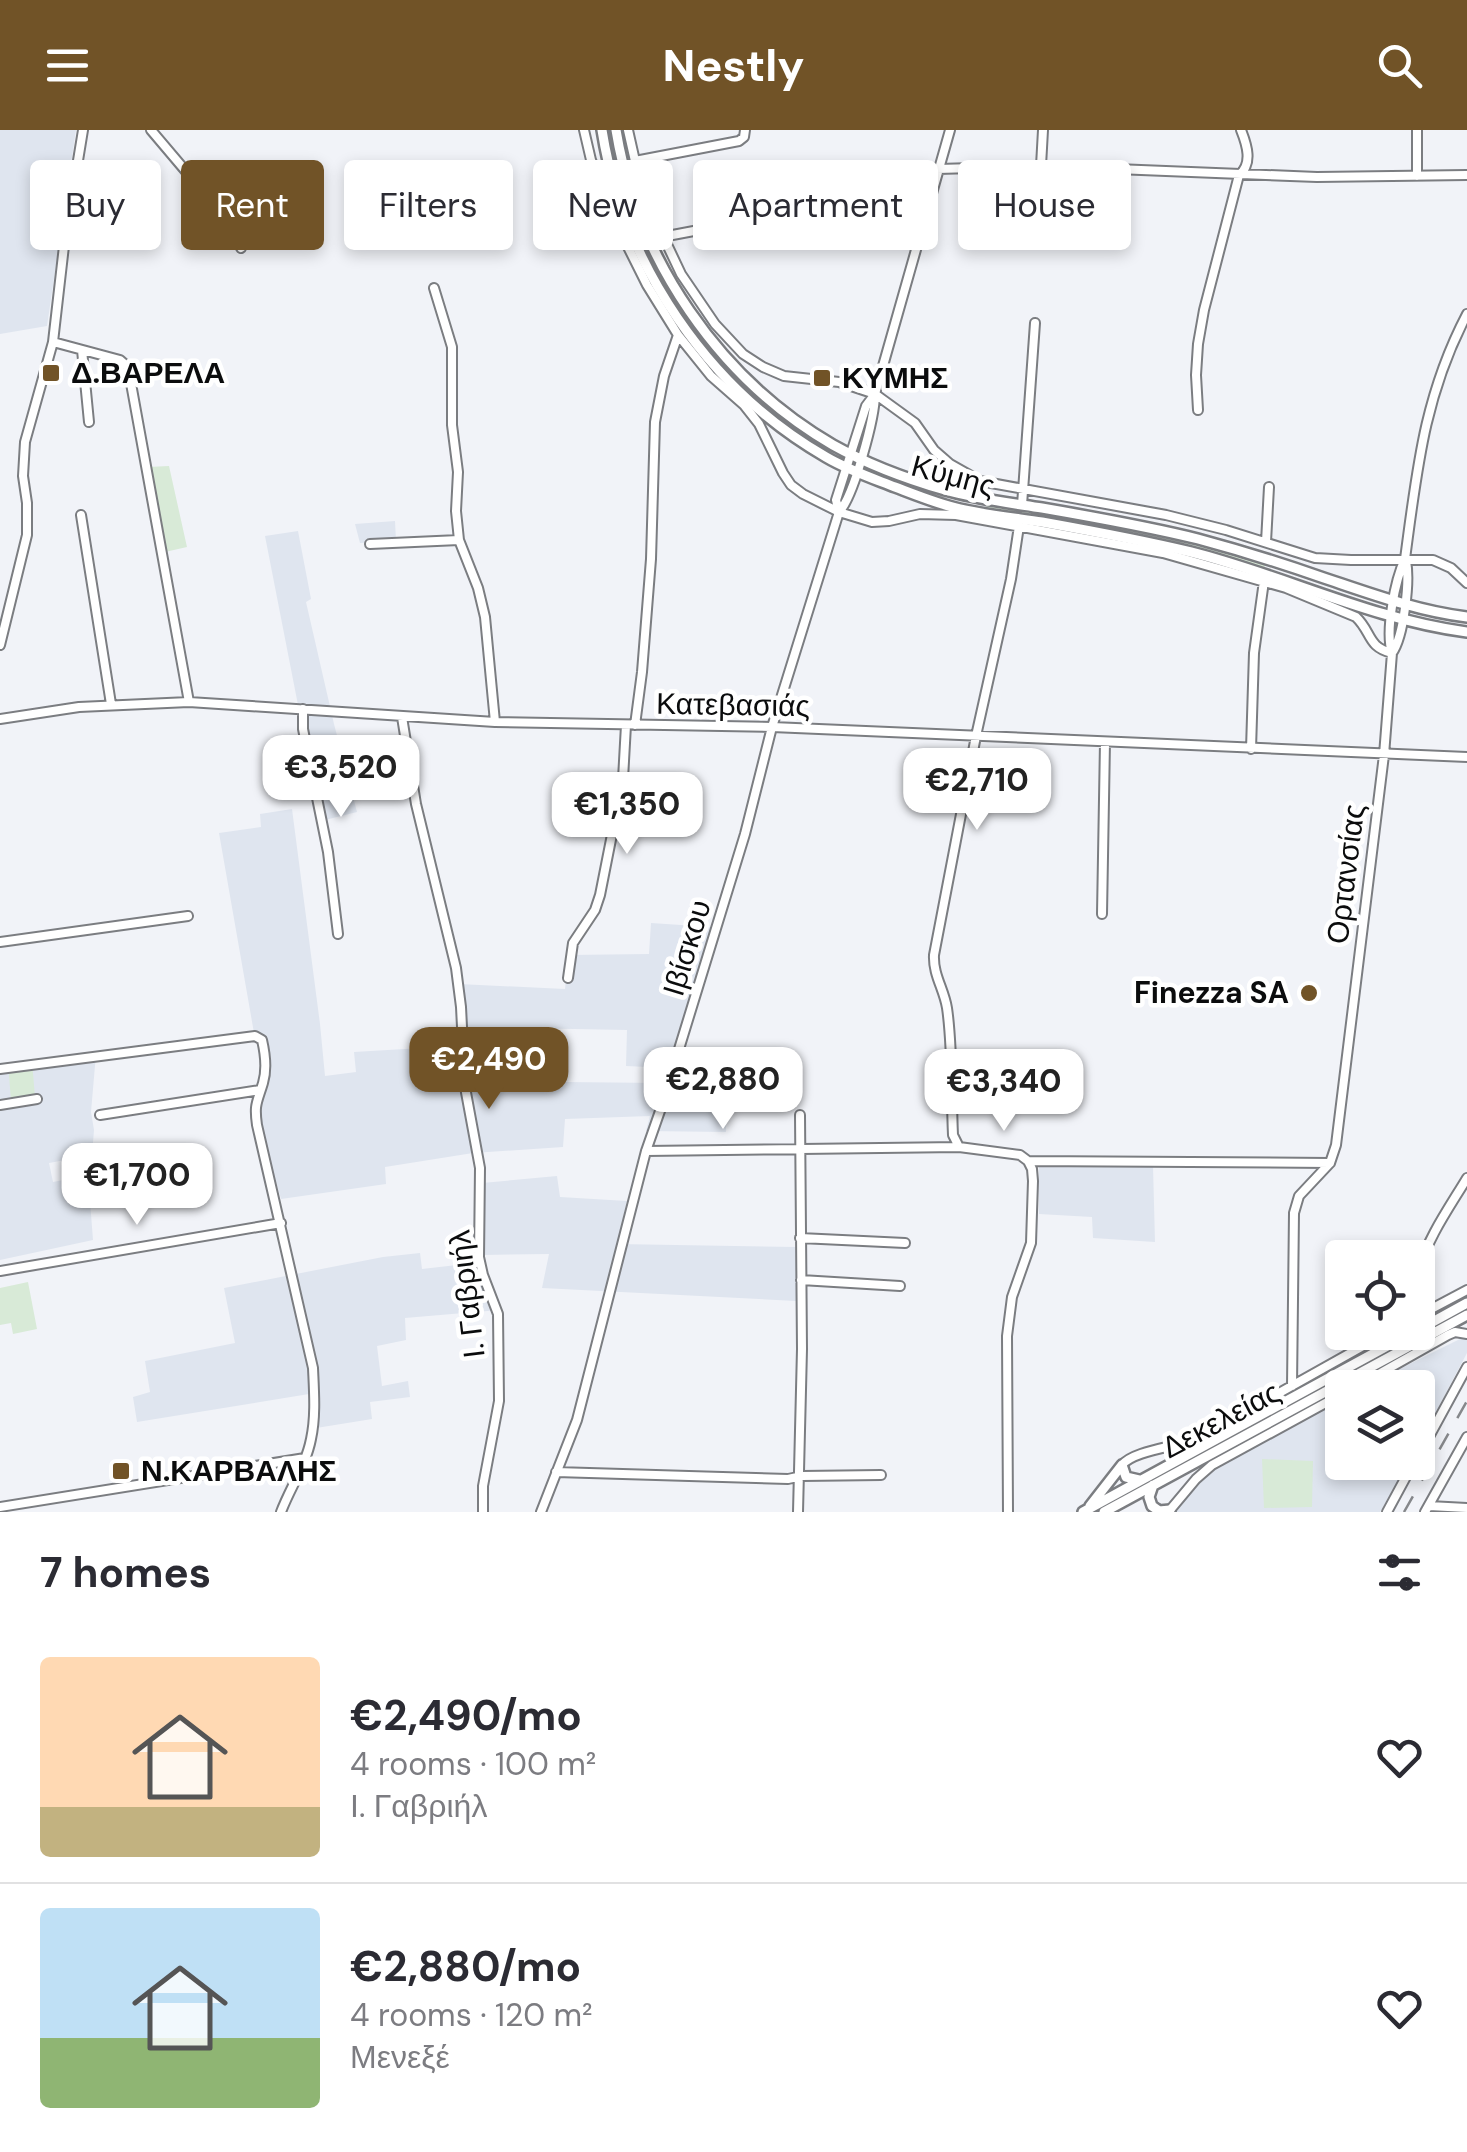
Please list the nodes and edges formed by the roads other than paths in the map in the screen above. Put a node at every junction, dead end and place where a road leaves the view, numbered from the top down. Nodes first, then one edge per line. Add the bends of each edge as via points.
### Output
1 (83, 130) edge
2 (152, 130) edge
3 (584, 130) edge
4 (602, 130) edge
5 (616, 130) edge
6 (628, 130) edge
7 (745, 130) edge
8 (950, 130) edge
9 (1043, 130) edge
10 (1241, 130) edge
11 (1417, 130) edge
12 (635, 160) edge
13 (640, 160) edge
14 (1041, 160) edge
15 (181, 165) edge
16 (958, 168) edge
17 (938, 169) joint
18 (1131, 170) edge
19 (1239, 175) junction
20 (1467, 175) edge
21 (1417, 176) junction
22 (669, 250) edge
23 (915, 250) edge
24 (434, 288) dead end
25 (1467, 314) edge
26 (1036, 323) dead end
27 (678, 335) junction
28 (53, 342) junction
29 (82, 350) junction
30 (874, 394) junction
31 (1198, 410) dead end
32 (89, 422) dead end
33 (855, 456) junction
34 (851, 470) junction
35 (1269, 487) dead end
36 (1023, 490) junction
37 (1022, 505) junction
38 (838, 512) junction
39 (81, 514) dead end
40 (1018, 526) junction
41 (458, 540) junction
42 (1266, 542) junction
43 (370, 544) dead end
44 (1405, 559) junction
45 (1264, 581) junction
46 (1467, 583) edge
47 (1399, 603) junction
48 (1397, 617) junction
49 (1467, 618) edge
50 (1467, 632) edge
51 (0, 645) edge
52 (1392, 653) junction
53 (189, 702) junction
54 (111, 704) junction
55 (303, 708) junction
56 (402, 717) junction
57 (0, 719) edge
58 (495, 722) junction
59 (630, 725) junction
60 (772, 727) junction
61 (976, 736) junction
62 (1106, 742) junction
63 (1250, 749) junction
64 (1384, 755) junction
65 (1467, 757) edge
66 (1102, 914) dead end
67 (188, 916) dead end
68 (338, 934) dead end
69 (0, 942) edge
70 (568, 978) dead end
71 (0, 1068) edge
72 (260, 1090) junction
73 (36, 1099) dead end
74 (0, 1105) edge
75 (100, 1115) dead end
76 (800, 1115) dead end
77 (959, 1147) junction
78 (800, 1150) junction
79 (646, 1151) junction
80 (1028, 1161) junction
81 (1330, 1164) junction
82 (1467, 1178) edge
83 (280, 1223) junction
84 (800, 1238) junction
85 (1430, 1240) edge
86 (905, 1243) dead end
87 (0, 1271) edge
88 (801, 1280) junction
89 (900, 1286) dead end
90 (1467, 1290) edge
91 (1467, 1303) edge
92 (1435, 1307) edge
93 (1467, 1315) edge
94 (1435, 1321) edge
95 (1467, 1325) edge
96 (1455, 1332) junction
97 (1467, 1334) edge
98 (1356, 1350) edge
99 (1390, 1350) edge
100 (1385, 1354) junction
101 (1467, 1367) edge
102 (1386, 1370) edge
103 (1292, 1386) junction
104 (1325, 1403) edge
105 (1435, 1425) edge
106 (1467, 1437) edge
107 (305, 1458) junction
108 (1122, 1464) junction
109 (556, 1472) junction
110 (881, 1474) dead end
111 (798, 1476) junction
112 (1142, 1480) junction
113 (1404, 1480) edge
114 (1154, 1485) junction
115 (0, 1507) edge
116 (1467, 1508) edge
117 (1427, 1509) edge
118 (1086, 1510) edge
119 (1169, 1511) edge
120 (281, 1512) edge
121 (483, 1512) edge
122 (540, 1512) edge
123 (798, 1512) edge
124 (1008, 1512) edge
125 (1104, 1512) edge
126 (1386, 1512) edge

1 - 28 street
2 - 15 street
3 - 27 street via 622,235
4 - 34 main road, Κύμης via 624,218 687,333 759,408
5 - 33 main road, Κύμης via 636,211 698,324 768,397
6 - 12 street
7 - 13 street via 739,141
8 - 17 street, Ιβίσκου
9 - 14 street
10 - 19 street via 1248,160
11 - 21 street
16 - 17 street
18 - 19 street
19 - 21 street
19 - 31 street via 1201,327
20 - 21 street
22 - 30 street via 694,296 752,361 784,376
23 - 30 street, Ιβίσκου
24 - 41 street via 452,347
25 - 44 street, Ορτανσίας via 1428,413
26 - 36 street
27 - 38 street via 759,424 791,485
27 - 59 street via 655,422 652,559
28 - 29 street
28 - 51 street via 25,442 26,535
29 - 32 street
29 - 53 street via 128,367
30 - 33 street, Ιβίσκου
30 - 36 street via 906,415 958,470
33 - 34 street, Ιβίσκου
33 - 37 main road, Κύμης via 945,490
34 - 38 street, Ιβίσκου via 836,500
34 - 48 main road, Κύμης via 960,508 1196,554
35 - 42 street
36 - 37 street
36 - 42 street via 1166,515
37 - 47 main road, Κύμης via 1202,540
38 - 40 street via 872,522 938,513
38 - 60 street, Ιβίσκου
39 - 54 street
40 - 45 street via 1163,552
40 - 61 street
41 - 43 street
41 - 58 street via 483,604
42 - 44 street via 1332,560
44 - 46 street via 1441,563
44 - 47 street, Ορτανσίας
45 - 52 street via 1356,617 1373,644
45 - 63 street
47 - 48 street, Ορτανσίας
47 - 49 main road, Κύμης
48 - 50 main road, Κύμης
48 - 52 street, Ορτανσίας
52 - 64 street, Ορτανσίας
53 - 54 street, Κατεβασιάς
53 - 55 street, Κατεβασιάς
54 - 57 street, Κατεβασιάς
55 - 56 street, Κατεβασιάς
55 - 68 street
56 - 58 street, Κατεβασιάς
56 - 121 street, Ι. Γαβριήλ via 456,968 465,1088 480,1168 479,1257 498,1314 499,1407
58 - 59 street, Κατεβασιάς
59 - 60 street, Κατεβασιάς
59 - 70 street via 600,895 573,943
60 - 61 street, Κατεβασιάς
60 - 79 street, Ιβίσκου via 746,834
61 - 62 street, Κατεβασιάς
61 - 77 street via 934,954 947,1010
62 - 63 street, Κατεβασιάς
62 - 66 street
63 - 64 street, Κατεβασιάς
64 - 65 street, Κατεβασιάς
64 - 81 street, Ορτανσίας
67 - 69 street
71 - 72 street via 255,1036 264,1047
72 - 75 street
72 - 83 street via 257,1126
73 - 74 street
76 - 78 street
77 - 78 street
77 - 80 street
78 - 79 street
78 - 84 street
79 - 109 street, Ιβίσκου via 577,1420
80 - 81 street
80 - 124 street via 1031,1243 1007,1336
81 - 103 street, Ορτανσίας via 1299,1196 1294,1212
82 - 85 street
83 - 87 street
83 - 107 street via 313,1368
84 - 86 street
84 - 88 street
88 - 89 street
88 - 111 street
90 - 92 street
91 - 94 main road, Δεκελείας
93 - 100 main road, Δεκελείας
95 - 96 street
96 - 97 street
96 - 102 street
98 - 103 street
99 - 100 main road, Δεκελείας
100 - 112 main road, Δεκελείας
100 - 114 main road, Δεκελείας
101 - 105 street
103 - 108 street via 1188,1443 1129,1456
104 - 119 street via 1212,1465
106 - 117 street
107 - 115 street
107 - 120 street
108 - 112 main road via 1126,1477
108 - 118 main road
109 - 111 street
109 - 122 street, Ιβίσκου
110 - 111 street
111 - 123 street
112 - 118 main road, Δεκελείας
113 - 126 street
114 - 119 main road via 1152,1506
114 - 125 main road, Δεκελείας
116 - 117 street

